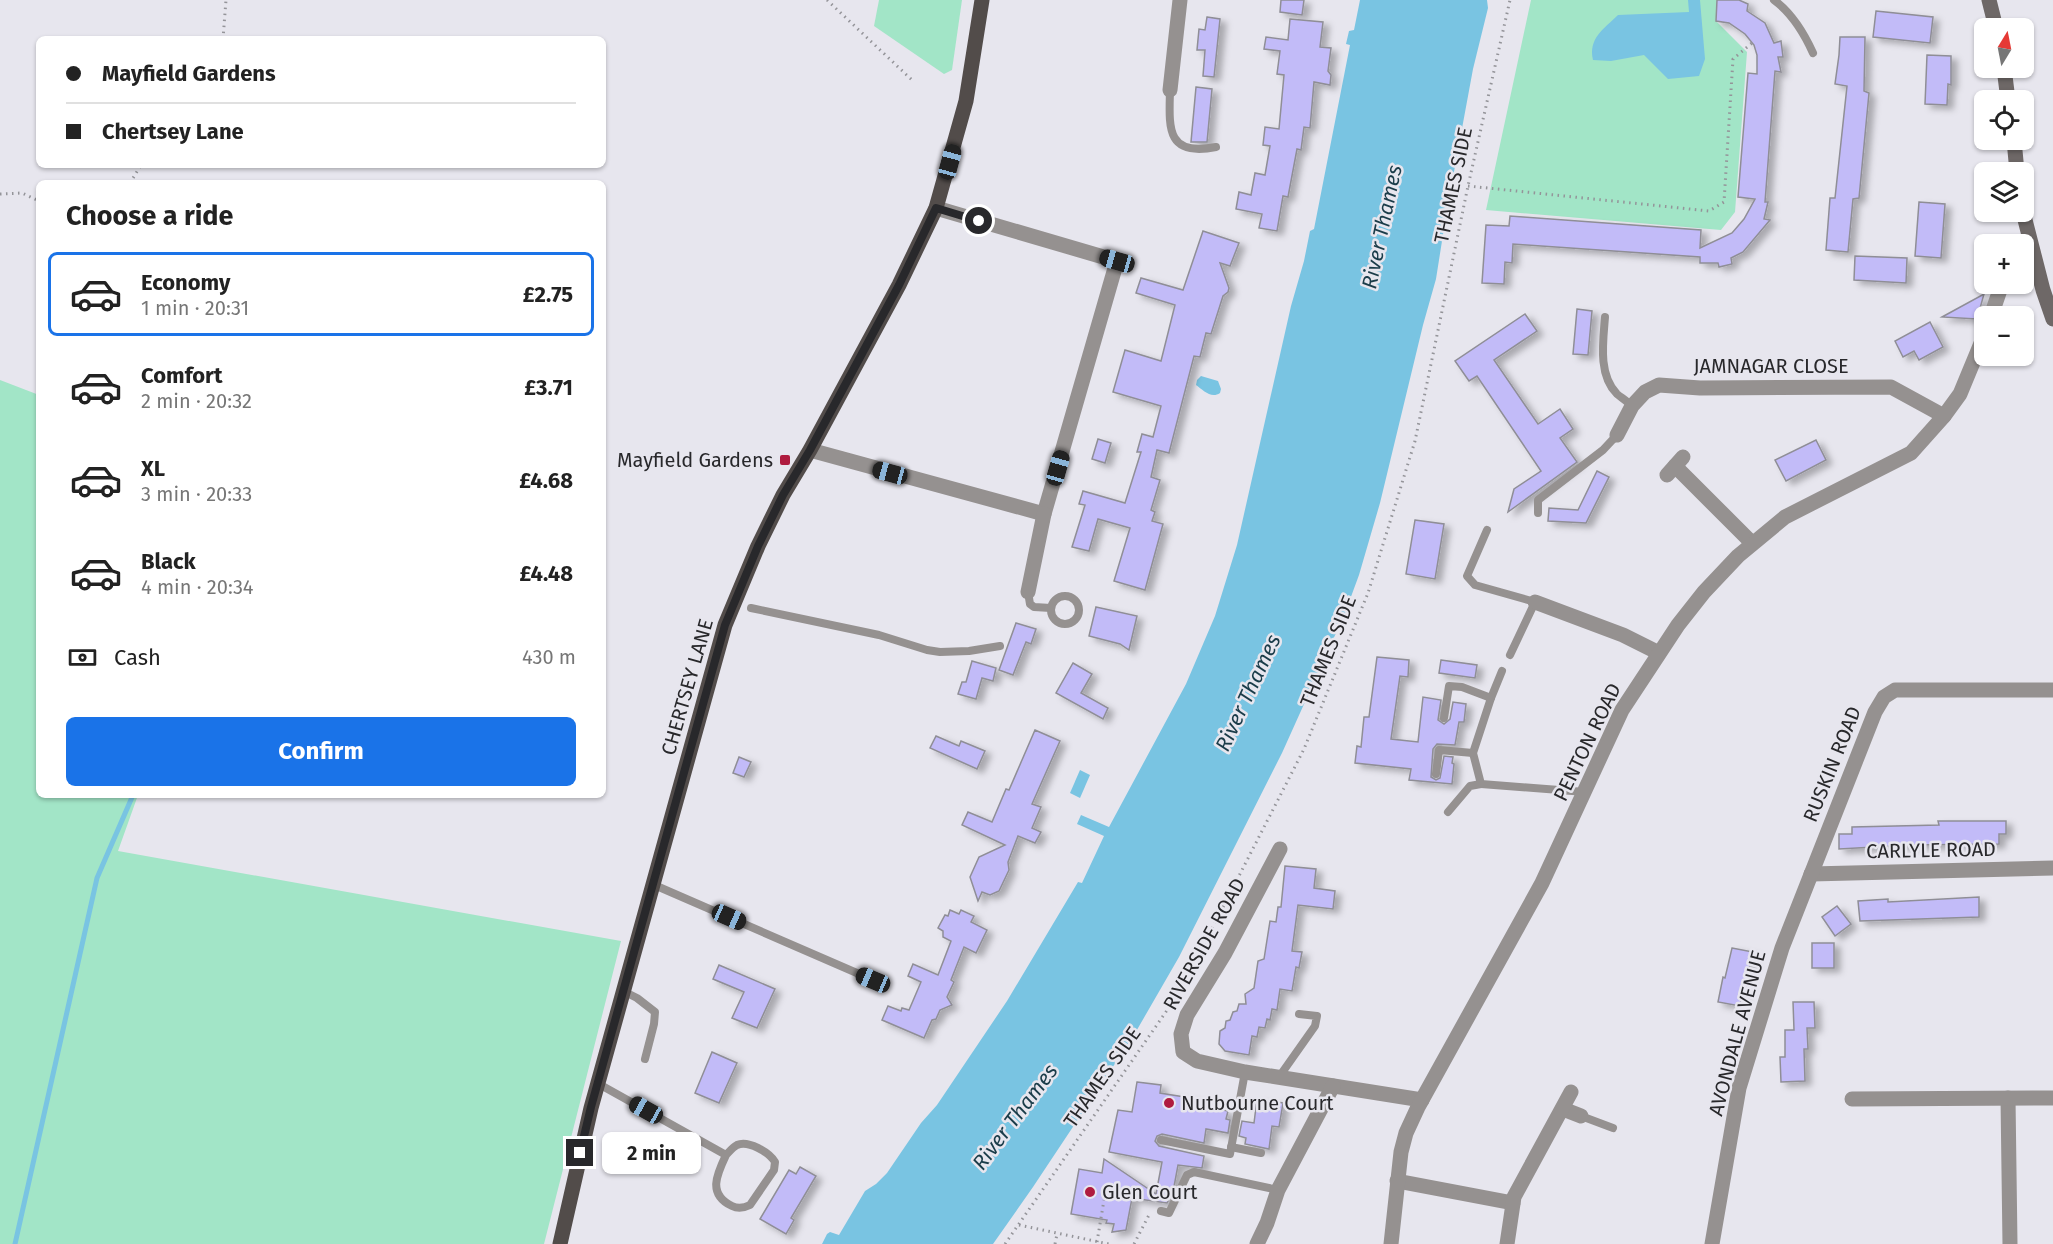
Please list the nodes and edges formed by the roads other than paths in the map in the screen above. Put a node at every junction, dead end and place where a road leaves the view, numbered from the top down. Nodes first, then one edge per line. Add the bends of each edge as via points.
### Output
1 (982, 0) edge
2 (1180, 0) edge
3 (1774, 0) edge
4 (1989, 0) edge
5 (1994, 18) edge
6 (1813, 54) dead end
7 (1170, 90) joint
8 (1216, 147) dead end
9 (936, 208) junction
10 (2034, 268) edge
11 (1605, 317) dead end
12 (2053, 320) edge
13 (1974, 360) edge
14 (1632, 406) junction
15 (1944, 416) junction
16 (1617, 435) joint
17 (810, 450) junction
18 (1675, 466) dead end
19 (1538, 513) dead end
20 (1044, 514) junction
21 (1487, 530) dead end
22 (1752, 543) junction
23 (1028, 592) joint
24 (1535, 602) junction
25 (751, 608) dead end
26 (1051, 608) dead end
27 (1000, 646) dead end
28 (1659, 653) junction
29 (1510, 654) dead end
30 (1502, 671) dead end
31 (2053, 690) edge
32 (1491, 698) junction
33 (1444, 718) dead end
34 (1473, 753) junction
35 (1436, 774) dead end
36 (1481, 784) junction
37 (1585, 792) junction
38 (1448, 812) dead end
39 (1280, 849) dead end
40 (2053, 868) edge
41 (1811, 874) junction
42 (652, 884) junction
43 (873, 980) dead end
44 (623, 991) junction
45 (1299, 1014) dead end
46 (645, 1059) dead end
47 (1245, 1072) junction
48 (1279, 1077) junction
49 (597, 1083) junction
50 (1333, 1086) junction
51 (1571, 1092) dead end
52 (2008, 1098) junction
53 (2053, 1098) edge
54 (1852, 1099) dead end
55 (1422, 1100) junction
56 (1563, 1109) junction
57 (1581, 1116) joint
58 (1613, 1128) dead end
59 (1161, 1140) dead end
60 (1231, 1147) junction
61 (1261, 1153) dead end
62 (726, 1155) junction
63 (1397, 1181) junction
64 (1278, 1190) junction
65 (1513, 1203) junction
66 (1161, 1211) road end
67 (560, 1244) edge
68 (1257, 1244) edge
69 (1390, 1244) edge
70 (1507, 1244) edge
71 (1712, 1244) edge
72 (2010, 1244) edge

1 - 9 main road, CHERTSEY LANE via 966,101
2 - 7 street
3 - 6 lane via 1803,32
4 - 5 main road
7 - 8 lane via 1170,127 1179,145
9 - 17 main road, CHERTSEY LANE
9 - 20 street via 1117,261
10 - 12 main road
11 - 14 lane via 1604,365 1609,382
13 - 15 street, PENTON ROAD via 1960,393
14 - 15 street, JAMNAGAR CLOSE via 1645,392 1659,385 1891,387
14 - 16 street, JAMNAGAR CLOSE
15 - 22 street, PENTON ROAD via 1911,453 1785,517
16 - 19 lane via 1538,500
17 - 20 street
17 - 42 main road, CHERTSEY LANE via 758,546 725,625
18 - 22 street
20 - 23 street
21 - 24 lane via 1467,576 1475,585
22 - 28 street, PENTON ROAD via 1704,591
23 - 26 lane via 1034,607
24 - 28 street
24 - 29 lane
25 - 27 lane via 934,651
28 - 37 street, PENTON ROAD via 1622,710
30 - 32 lane
31 - 41 street, RUSKIN ROAD via 1895,690 1884,697
32 - 33 lane via 1449,686
32 - 34 lane
34 - 35 lane via 1439,750
34 - 36 lane
36 - 37 lane
36 - 38 lane via 1470,786
37 - 55 street, PENTON ROAD via 1542,883
39 - 47 street, RIVERSIDE ROAD via 1187,1015 1181,1034 1183,1052 1197,1061
40 - 41 street, CARLYLE ROAD
41 - 71 street, AVONDALE AVENUE via 1782,948 1739,1088
42 - 43 lane
42 - 44 main road, CHERTSEY LANE
44 - 46 lane via 655,1012
44 - 49 main road, CHERTSEY LANE
45 - 48 lane via 1317,1016 1315,1026
47 - 48 street, RIVERSIDE ROAD
47 - 60 lane
48 - 50 street, RIVERSIDE ROAD
49 - 62 lane
49 - 67 main road, CHERTSEY LANE
50 - 55 street, RIVERSIDE ROAD
50 - 64 street
51 - 56 street
52 - 53 street
52 - 54 street
52 - 72 street
55 - 63 street, PENTON ROAD via 1406,1133
56 - 57 street
56 - 65 street
57 - 58 lane
59 - 60 lane via 1230,1154
60 - 61 lane
62 - 62 lane via 743,1143 772,1156 775,1162 774,1170 747,1207 732,1206 716,1192 717,1175
63 - 65 street
63 - 69 street, PENTON ROAD
64 - 66 lane via 1194,1172 1187,1175 1170,1214
64 - 68 street
65 - 70 street

